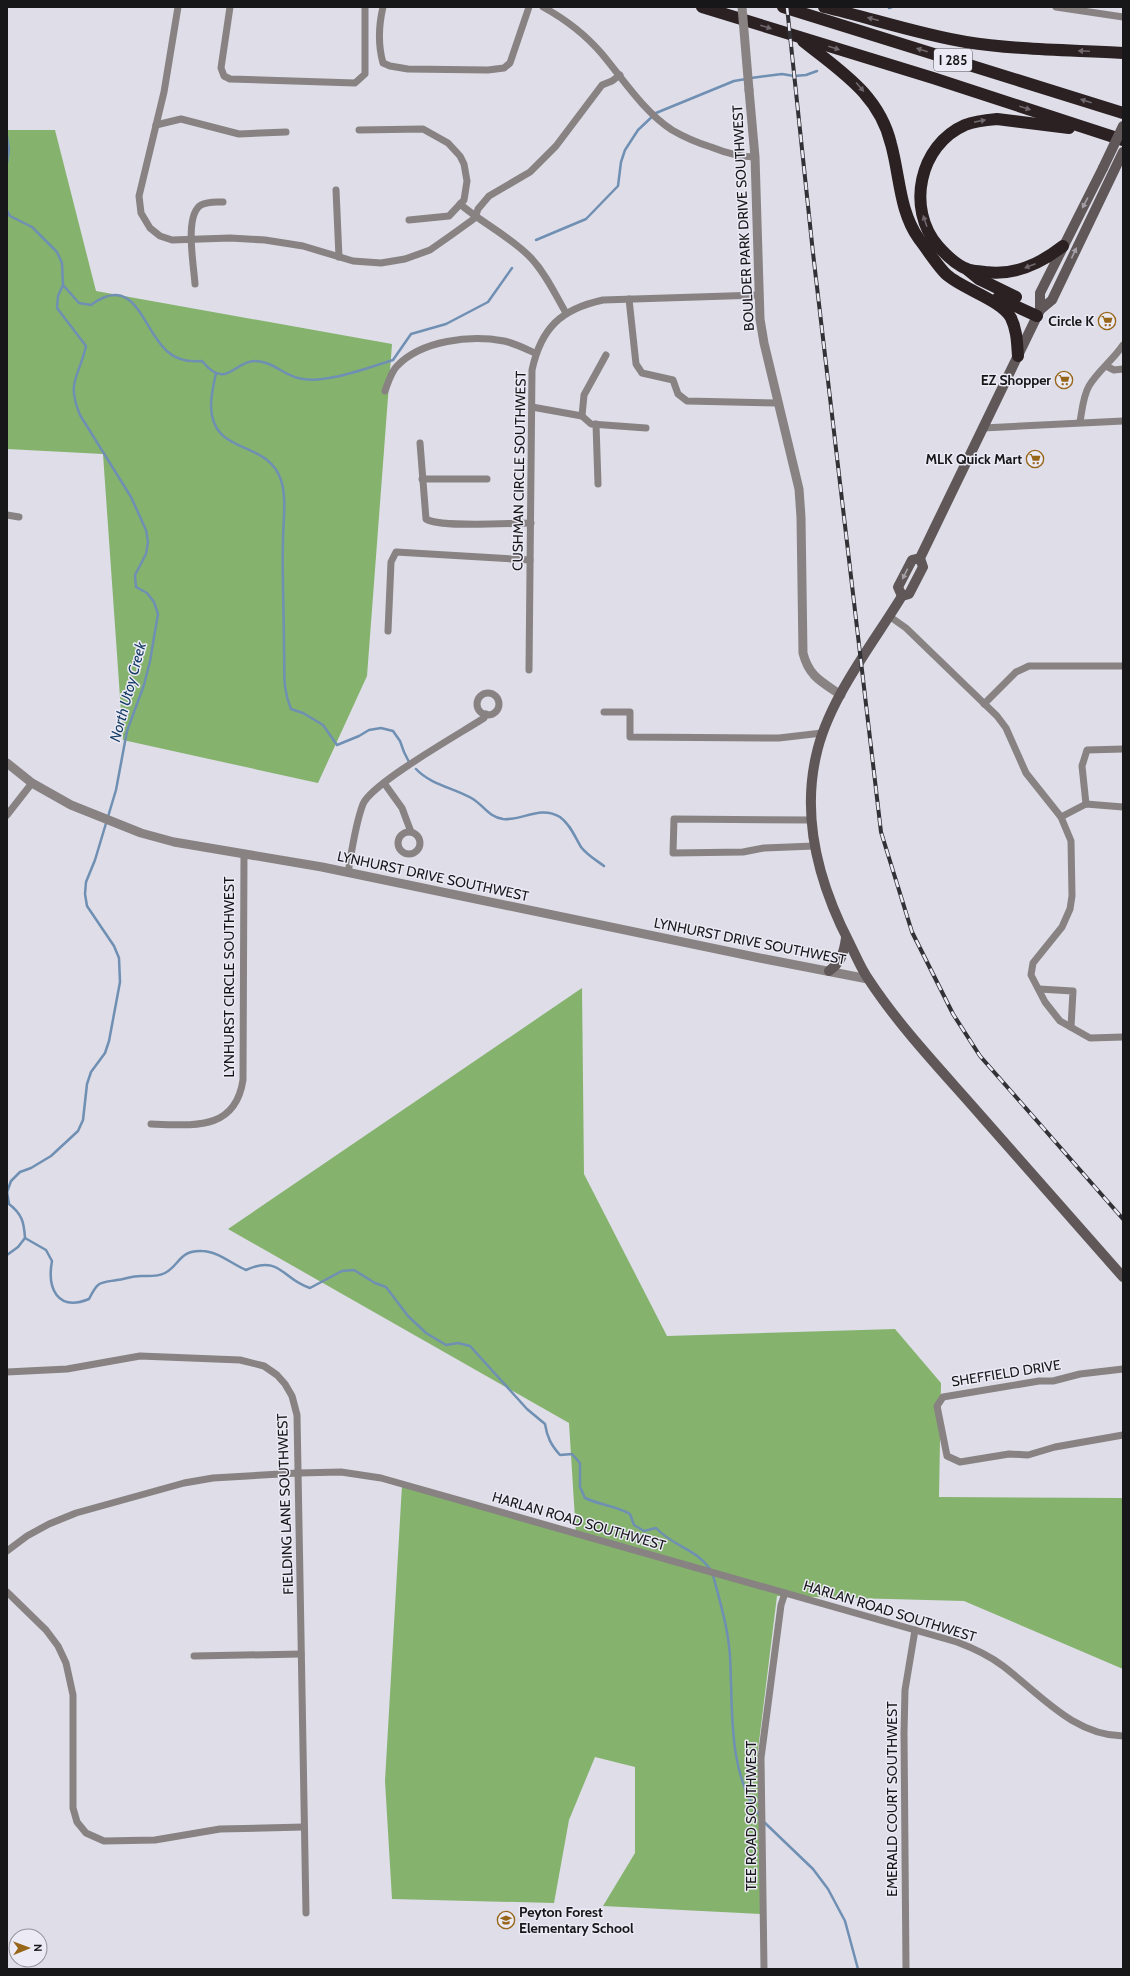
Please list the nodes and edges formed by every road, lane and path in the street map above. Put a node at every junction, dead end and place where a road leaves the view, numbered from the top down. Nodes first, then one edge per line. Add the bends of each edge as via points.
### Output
1 (178, 7) edge
2 (230, 7) edge
3 (365, 7) edge
4 (383, 7) edge
5 (529, 7) edge
6 (543, 7) edge
7 (702, 7) edge
8 (742, 7) edge
9 (783, 7) edge
10 (824, 7) edge
11 (1056, 7) edge
12 (1123, 17) edge
13 (797, 36) junction
14 (1123, 53) edge
15 (620, 76) junction
16 (1123, 112) edge
17 (156, 125) junction
18 (1123, 126) edge
19 (1087, 129) junction
20 (359, 130) dead end
21 (286, 132) dead end
22 (1123, 140) edge
23 (1123, 152) edge
24 (755, 157) junction
25 (336, 190) dead end
26 (223, 202) dead end
27 (460, 204) junction
28 (475, 218) junction
29 (409, 220) dead end
30 (191, 239) junction
31 (1063, 246) junction
32 (930, 251) junction
33 (339, 257) junction
34 (967, 269) junction
35 (195, 284) dead end
36 (759, 295) junction
37 (629, 299) junction
38 (566, 313) junction
39 (1039, 313) junction
40 (1123, 345) edge
41 (536, 353) junction
42 (606, 355) dead end
43 (1018, 356) junction
44 (1106, 366) junction
45 (1123, 369) edge
46 (384, 391) dead end
47 (779, 403) junction
48 (532, 407) junction
49 (582, 416) junction
50 (1123, 421) edge
51 (1080, 422) junction
52 (596, 424) junction
53 (646, 428) dead end
54 (983, 428) junction
55 (420, 444) dead end
56 (422, 479) junction
57 (488, 479) dead end
58 (598, 484) dead end
59 (7, 514) edge
60 (19, 517) dead end
61 (530, 523) junction
62 (530, 560) junction
63 (889, 616) junction
64 (388, 631) dead end
65 (1123, 666) edge
66 (529, 670) dead end
67 (841, 695) junction
68 (984, 704) junction
69 (604, 712) dead end
70 (486, 714) dead end
71 (822, 734) junction
72 (1123, 749) edge
73 (7, 763) edge
74 (32, 783) junction
75 (384, 783) junction
76 (1086, 804) junction
77 (1123, 807) edge
78 (7, 815) edge
79 (1061, 817) junction
80 (811, 820) junction
81 (411, 832) dead end
82 (814, 846) junction
83 (244, 854) junction
84 (348, 873) junction
85 (846, 938) junction
86 (829, 971) junction
87 (868, 979) junction
88 (1038, 989) junction
89 (1071, 1027) junction
90 (1123, 1037) edge
91 (151, 1124) dead end
92 (1123, 1277) edge
93 (1123, 1369) edge
94 (7, 1372) edge
95 (1123, 1435) edge
96 (298, 1473) junction
97 (7, 1551) edge
98 (7, 1592) edge
99 (785, 1593) junction
100 (915, 1630) junction
101 (301, 1654) junction
102 (194, 1656) dead end
103 (1123, 1736) edge
104 (304, 1828) junction
105 (306, 1913) dead end
106 (764, 1969) edge
107 (906, 1969) edge

1 - 17 street
2 - 3 street via 221,68 224,76 230,79 355,83 365,74
4 - 5 street via 380,18 380,52 383,62 408,69 488,70 504,68 510,63
6 - 15 street via 585,36
7 -> 13 highway, I 285
8 - 24 street, BOULDER PARK DRIVE SOUTHWEST, bridge
16 -> 9 highway, I 285
14 -> 10 highway via 966,42
11 - 12 street
13 -> 19 highway, I 285
13 -> 32 highway via 854,80 876,110 891,142 907,214 919,239
15 - 24 street via 642,103 672,129 702,144 733,155
15 - 28 street via 602,85 556,146 530,172 489,196 478,209
17 - 21 street via 181,119 239,134
17 - 30 street via 139,196 141,213 150,228 160,236 172,240
18 -> 31 main road, bridge
19 - 22 highway, I 285
34 -> 19 highway via 934,241 921,209 920,196 924,171 942,141 964,126 986,120 1009,120
20 - 27 street via 423,129 448,143 464,164 467,181 464,200
39 -> 23 main road via 1052,300
24 - 36 street, BOULDER PARK DRIVE SOUTHWEST
25 - 33 street
26 - 30 street via 210,202 198,208 194,213
27 - 28 street
27 - 29 street via 449,216
28 - 33 street via 430,250 405,259 381,263
28 - 38 street via 531,258 547,279
30 - 33 street via 265,240 304,246
30 - 35 street
31 -> 34 highway via 1040,262 1017,270 993,273
31 - 39 main road via 1040,293
32 - 39 highway via 963,278
32 - 43 highway via 946,274 1007,311 1016,333
34 - 39 highway
36 - 37 street, CUSHMAN CIRCLE SOUTHWEST
36 - 47 street, BOULDER PARK DRIVE SOUTHWEST via 764,343
37 - 38 street, CUSHMAN CIRCLE SOUTHWEST via 583,304
37 - 47 street via 636,364 642,373 673,380 678,394 687,401
38 - 41 street, CUSHMAN CIRCLE SOUTHWEST via 552,324
39 - 43 main road
40 - 44 street
41 - 46 street via 505,341 487,339 442,342 424,348 396,367
41 - 48 street, CUSHMAN CIRCLE SOUTHWEST via 532,370
42 - 49 street via 584,395
43 - 54 main road
44 - 45 street via 1114,370
44 - 51 street via 1089,387
47 - 67 street, BOULDER PARK DRIVE SOUTHWEST via 799,489 803,653 811,674
48 - 49 street
48 - 61 street, CUSHMAN CIRCLE SOUTHWEST
49 - 52 street via 591,424
50 - 51 street
51 - 54 street
52 - 53 street
52 - 58 street
54 - 63 main road via 920,558 923,567 909,594 902,596
55 - 56 street
56 - 57 street
56 - 61 street via 425,515 431,522
59 - 60 street
61 - 62 street, CUSHMAN CIRCLE SOUTHWEST
62 - 64 street via 396,552 391,562
62 - 66 street, CUSHMAN CIRCLE SOUTHWEST
63 - 67 main road
63 - 68 street via 906,628
65 - 68 street via 1029,666 1016,672
67 - 71 main road via 824,725
68 - 79 street via 1006,728 1026,773
69 - 71 street via 630,712 630,737 779,738
70 - 75 street via 484,718
71 - 80 main road via 815,757
72 - 76 street via 1087,750 1082,766
73 - 74 street, LYNHURST DRIVE SOUTHWEST
74 - 78 street
74 - 83 street, LYNHURST DRIVE SOUTHWEST via 71,805 141,833 174,842
75 - 81 street via 402,808
75 - 84 street via 371,793 364,803
76 - 77 street
76 - 79 street
79 - 88 street via 1070,841 1072,896 1070,909 1062,927 1033,963 1031,975
80 - 82 main road
80 - 82 street via 674,819 673,853 743,852 764,848
82 - 85 main road via 824,885
83 - 84 street, LYNHURST DRIVE SOUTHWEST
83 - 91 street, LYNHURST CIRCLE SOUTHWEST via 241,1092 231,1109 215,1121 183,1125
84 - 86 street, LYNHURST DRIVE SOUTHWEST
85 - 86 main road via 843,955
85 - 87 main road
86 - 87 street, LYNHURST DRIVE SOUTHWEST
87 - 92 main road via 905,1028
88 - 89 street via 1060,1021
88 - 89 street via 1073,991
89 - 90 street via 1090,1038
93 - 95 street, SHEFFIELD DRIVE via 943,1397 937,1406 947,1456 960,1462 1009,1454 1028,1455 1055,1447
94 - 96 street, FIELDING LANE SOUTHWEST via 67,1369 140,1356 251,1361 277,1374 292,1396 297,1415
96 - 97 street, HARLAN ROAD SOUTHWEST via 213,1478 184,1483 76,1513 27,1536
96 - 99 street, HARLAN ROAD SOUTHWEST via 341,1472 381,1478
96 - 101 street, FIELDING LANE SOUTHWEST
98 - 104 street via 46,1630 66,1663 73,1695 73,1808 77,1822 86,1833 104,1841 140,1841 220,1829
99 - 100 street, HARLAN ROAD SOUTHWEST
99 - 106 street, TEE ROAD SOUTHWEST via 781,1604 761,1758
100 - 103 street, HARLAN ROAD SOUTHWEST via 974,1649 1002,1665 1068,1719 1082,1727
100 - 107 street, EMERALD COURT SOUTHWEST via 905,1690
101 - 102 street
101 - 104 street, FIELDING LANE SOUTHWEST
104 - 105 street, FIELDING LANE SOUTHWEST

